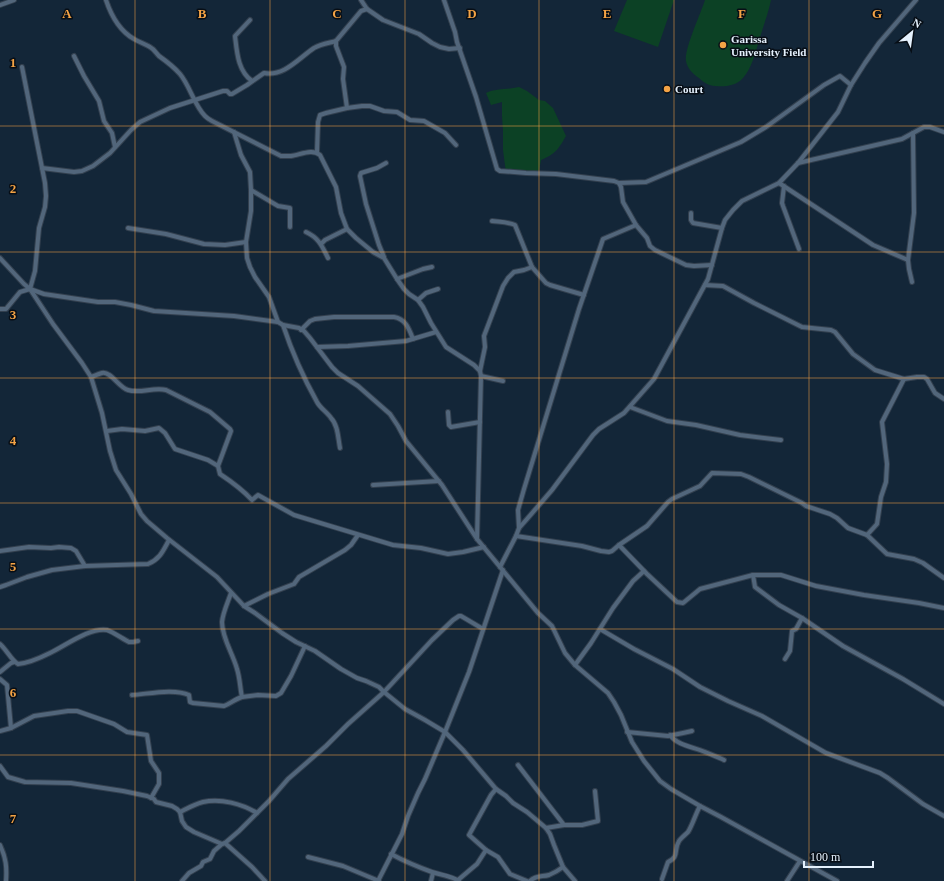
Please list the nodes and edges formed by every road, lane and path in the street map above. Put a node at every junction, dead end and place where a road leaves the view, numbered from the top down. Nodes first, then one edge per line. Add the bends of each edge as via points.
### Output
1 (14, 0) edge
2 (106, 0) edge
3 (361, 0) edge
4 (444, 0) edge
5 (916, 0) edge
6 (0, 5) edge
7 (367, 9) junction
8 (250, 20) dead end
9 (336, 41) junction
10 (460, 48) junction
11 (74, 56) dead end
12 (22, 67) dead end
13 (252, 81) junction
14 (852, 85) junction
15 (195, 100) junction
16 (347, 108) junction
17 (234, 132) junction
18 (944, 132) edge
19 (913, 133) junction
20 (456, 145) dead end
21 (116, 147) junction
22 (317, 152) junction
23 (386, 163) dead end
24 (798, 163) junction
25 (42, 168) junction
26 (779, 182) junction
27 (619, 183) junction
28 (784, 186) junction
29 (251, 190) junction
30 (691, 213) dead end
31 (492, 221) dead end
32 (636, 225) junction
33 (290, 226) dead end
34 (128, 228) dead end
35 (722, 228) junction
36 (347, 229) junction
37 (306, 232) dead end
38 (246, 242) junction
39 (321, 244) junction
40 (799, 249) dead end
41 (0, 258) edge
42 (328, 258) dead end
43 (384, 258) junction
44 (908, 260) junction
45 (712, 265) junction
46 (532, 266) junction
47 (432, 267) dead end
48 (397, 279) junction
49 (912, 282) dead end
50 (705, 285) junction
51 (30, 289) junction
52 (438, 289) dead end
53 (584, 295) junction
54 (418, 300) junction
55 (0, 309) edge
56 (278, 322) junction
57 (283, 325) junction
58 (301, 330) junction
59 (436, 332) junction
60 (413, 339) junction
61 (317, 347) junction
62 (481, 373) junction
63 (90, 377) junction
64 (904, 379) junction
65 (503, 381) dead end
66 (944, 399) edge
67 (630, 407) junction
68 (448, 412) dead end
69 (480, 422) junction
70 (107, 431) junction
71 (781, 440) dead end
72 (340, 448) dead end
73 (218, 466) junction
74 (439, 481) junction
75 (373, 484) dead end
76 (519, 528) junction
77 (358, 535) junction
78 (867, 535) junction
79 (516, 536) junction
80 (169, 540) junction
81 (477, 540) junction
82 (619, 545) junction
83 (484, 547) junction
84 (0, 551) edge
85 (84, 566) junction
86 (501, 568) junction
87 (644, 571) junction
88 (753, 575) junction
89 (944, 578) edge
90 (0, 587) edge
91 (231, 593) junction
92 (244, 606) junction
93 (944, 608) edge
94 (802, 618) junction
95 (483, 629) junction
96 (600, 629) junction
97 (138, 641) dead end
98 (0, 644) edge
99 (305, 646) junction
100 (785, 659) dead end
101 (14, 662) junction
102 (575, 665) junction
103 (0, 672) edge
104 (0, 679) edge
105 (384, 692) junction
106 (132, 695) dead end
107 (242, 697) junction
108 (944, 704) edge
109 (11, 728) junction
110 (0, 731) edge
111 (692, 731) dead end
112 (445, 732) junction
113 (627, 732) junction
114 (670, 735) junction
115 (724, 760) dead end
116 (518, 765) dead end
117 (0, 766) edge
118 (496, 789) junction
119 (595, 791) dead end
120 (151, 798) junction
121 (700, 806) junction
122 (180, 812) junction
123 (257, 812) junction
124 (944, 816) edge
125 (564, 826) junction
126 (546, 828) junction
127 (223, 844) junction
128 (0, 845) edge
129 (486, 850) junction
130 (391, 854) junction
131 (308, 857) dead end
132 (800, 861) junction
133 (564, 867) junction
134 (0, 873) edge
135 (433, 873) junction
136 (6, 874) junction
137 (662, 879) dead end
138 (459, 880) edge
139 (6, 881) edge
140 (182, 881) edge
141 (265, 881) edge
142 (378, 881) edge
143 (431, 881) edge
144 (527, 881) edge
145 (530, 881) edge
146 (575, 881) edge
147 (787, 881) edge
148 (837, 881) edge

1 - 6 street
2 - 15 street via 119,26 132,39 150,47 167,61 180,74
3 - 7 street
4 - 10 street
5 - 14 street via 879,43
7 - 9 street via 356,16
7 - 10 street via 383,20 420,34 440,47
8 - 13 street via 235,36 238,59 246,77
9 - 13 street via 316,47 291,66 270,74 264,73
9 - 16 street via 344,67
10 - 27 street via 497,169
11 - 21 street via 99,101 104,121 112,133
12 - 25 street
13 - 15 street via 232,94 223,91
14 - 24 street via 838,112
14 - 27 street via 840,76 741,142 646,182
15 - 17 street via 204,116
15 - 21 street via 140,122
16 - 20 street via 370,106 397,112 410,120 424,121 444,133
16 - 22 street via 320,116
17 - 22 street via 281,156
17 - 29 street via 241,155 250,172
18 - 19 street via 924,127
19 - 24 street via 902,139
19 - 44 street via 914,213
21 - 25 street via 93,166 82,171
22 - 36 street via 336,187
23 - 43 street via 360,176 366,204
24 - 26 street
25 - 51 street via 45,207 39,228 35,271
26 - 28 street
26 - 35 street via 742,201 725,220
27 - 32 street via 623,202
28 - 40 street via 782,203
28 - 44 street via 876,247
29 - 33 street via 278,206 290,208
29 - 38 street via 251,211
30 - 35 street via 693,223
31 - 46 street via 516,225
32 - 45 street via 650,246 661,254 686,265
32 - 53 street via 603,239
34 - 38 street via 204,244 226,245
35 - 45 street
36 - 39 street
36 - 43 street via 373,252
37 - 39 street
38 - 56 street via 250,267 269,297
39 - 42 street
41 - 51 street
43 - 48 street
44 - 49 street
45 - 50 street
46 - 53 street via 546,283
46 - 62 street via 514,272 503,286 484,336
47 - 48 street
48 - 54 street via 409,294
50 - 64 street via 723,286 802,327 831,330 853,354 875,370
50 - 67 street via 654,379
51 - 55 street via 20,292 6,309
51 - 56 street via 44,294 115,302 154,311 234,316
51 - 63 street
52 - 54 street via 426,293
53 - 76 street via 518,510
54 - 59 street
56 - 57 street
57 - 58 street
57 - 72 street via 296,360 318,404 335,425
58 - 60 street via 315,319 394,317 408,326
58 - 61 street
59 - 60 street
59 - 62 street via 446,347 474,365
60 - 61 street via 394,343
61 - 74 street via 338,373 358,386 390,414 406,441
62 - 65 street
62 - 69 street
63 - 70 street
63 - 73 street via 102,373 109,374 128,391 166,390 210,412 231,431
64 - 66 street via 924,377 935,393
64 - 78 street via 882,422 887,464 886,482 877,524
67 - 71 street via 666,421
67 - 76 street via 593,434 552,490
68 - 69 street via 452,427
69 - 81 street
70 - 73 street via 145,431 159,428 175,449
70 - 80 street via 116,470 141,514
73 - 77 street via 220,474 252,500 258,495 294,515
74 - 75 street
74 - 81 street
76 - 79 street
77 - 83 street via 393,545 448,554
77 - 92 street via 345,550 299,578 294,584
78 - 82 street via 848,528 830,514 806,506 749,477 741,474 712,473 700,486 672,498 647,526
78 - 89 street via 887,554 914,559
79 - 82 street via 607,552
79 - 86 street
80 - 85 street via 156,560 148,564
80 - 91 street via 217,577
81 - 83 street
82 - 87 street
83 - 86 street
84 - 85 street via 30,547 71,548 76,551
85 - 90 street via 52,570
86 - 95 street
86 - 102 street via 552,626 565,653
87 - 88 street via 680,603 700,589
87 - 96 street via 633,581
88 - 93 street via 782,575 816,586
88 - 94 street via 756,589 779,606
91 - 92 street
91 - 107 street via 222,620 223,630 238,671
92 - 99 street
94 - 100 street via 792,631 790,651
94 - 108 street via 843,646
95 - 105 street via 459,616 432,640
95 - 112 street
96 - 102 street
96 - 124 street via 673,669 700,687 762,716 826,753 880,773
97 - 101 street via 129,642 106,630 98,631 81,636 34,660 22,664
98 - 101 street
99 - 105 street via 315,650 340,669 379,687
99 - 107 street via 281,693 276,696
101 - 103 street
102 - 113 street via 608,693 621,715
104 - 109 street via 7,685
105 - 112 street via 405,709
105 - 123 street via 288,779
106 - 107 street via 180,692 189,695 193,704 224,706
109 - 110 street
109 - 120 street via 34,716 77,710 114,724 127,732 147,735 151,761 159,773 159,784
111 - 114 street
112 - 118 street
112 - 130 street
113 - 114 street
113 - 121 street via 644,761 660,781
114 - 115 street via 681,744
116 - 125 street
117 - 120 street via 8,777 25,782 71,783
118 - 126 street
118 - 129 street via 469,835
119 - 125 street via 598,821
120 - 122 street via 177,808
121 - 132 street
121 - 137 street via 688,831 677,846 676,855 668,862
122 - 123 street via 191,806 215,800 232,802
122 - 127 street via 186,827
123 - 127 street
125 - 126 street
126 - 133 street
127 - 140 street via 214,851 210,859
127 - 141 street
128 - 136 street via 5,855
129 - 138 street via 477,864
129 - 144 street via 498,857 510,874
130 - 135 street
130 - 142 street
131 - 142 street via 343,866
132 - 147 street
132 - 148 street
133 - 145 street
133 - 146 street
134 - 136 street
135 - 138 street
135 - 143 street
136 - 139 street

